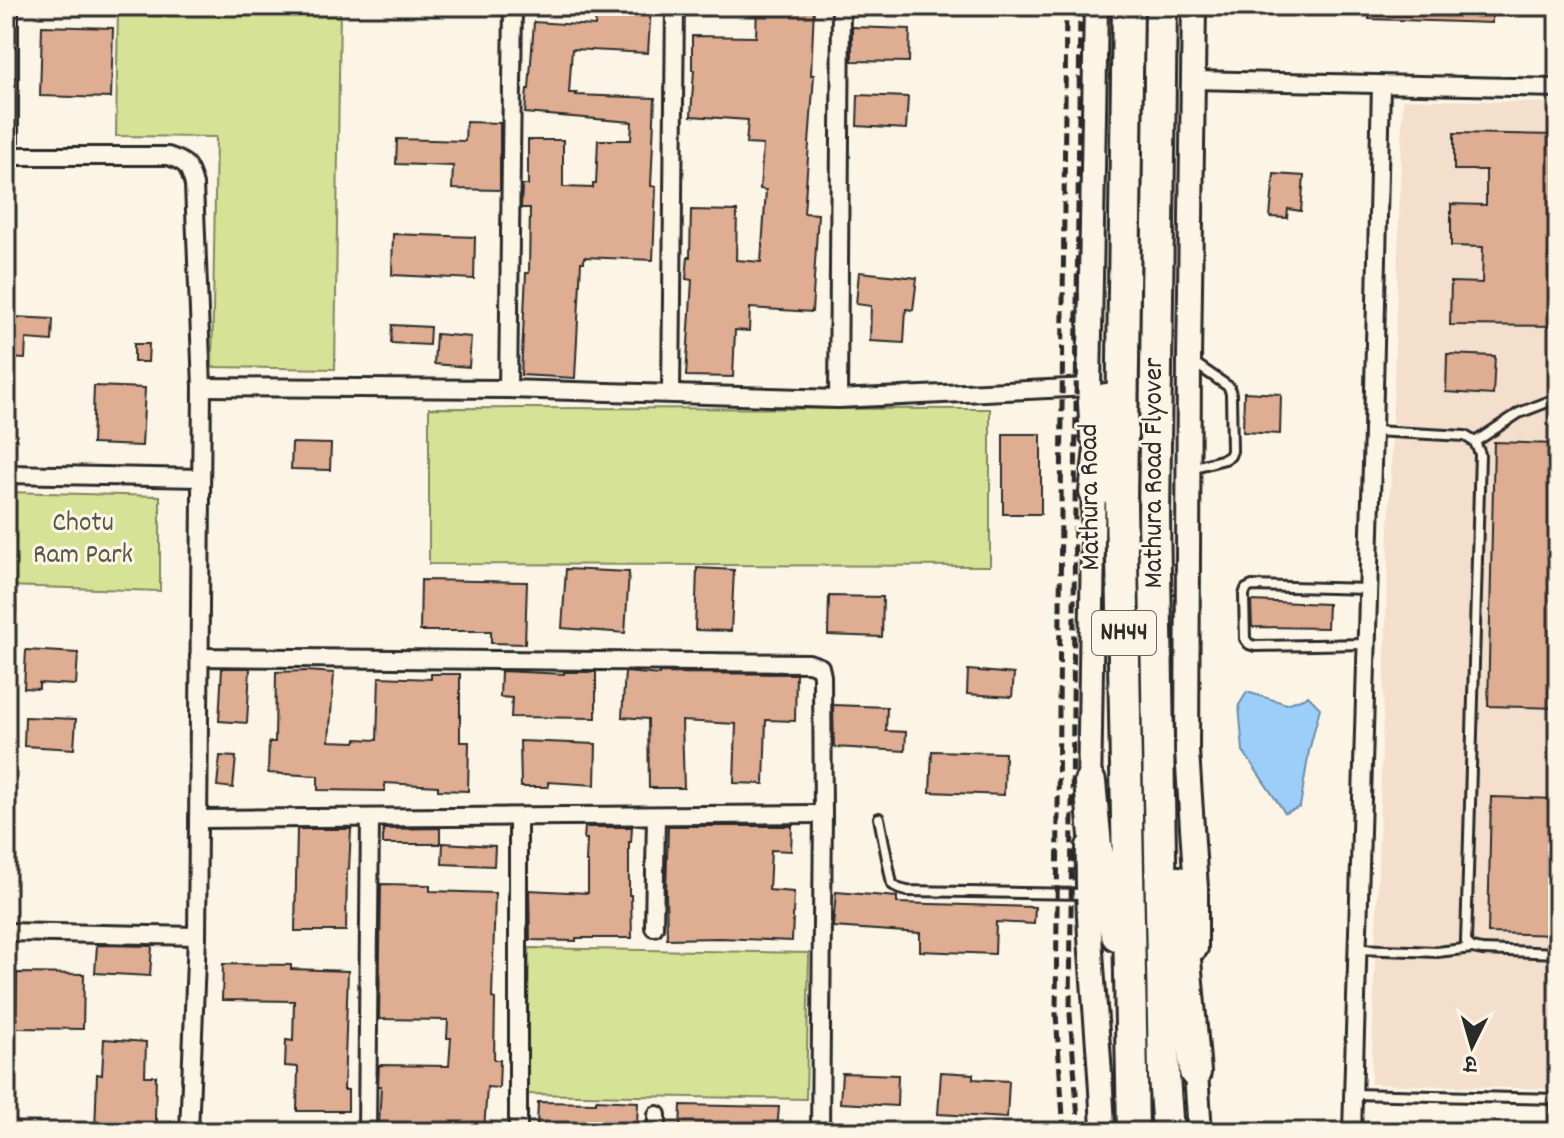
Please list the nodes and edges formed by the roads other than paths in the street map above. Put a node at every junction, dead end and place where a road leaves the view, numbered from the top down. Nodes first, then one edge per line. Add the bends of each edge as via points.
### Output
1 (9, 6) edge
2 (513, 6) edge
3 (675, 6) edge
4 (841, 6) edge
5 (1096, 6) edge
6 (1128, 6) edge
7 (1161, 6) edge
8 (1194, 6) edge
9 (1194, 80) junction
10 (1381, 85) junction
11 (1558, 88) edge
12 (7, 156) edge
13 (1124, 278) junction
14 (1189, 360) junction
15 (202, 387) junction
16 (1089, 387) junction
17 (508, 389) junction
18 (671, 393) junction
19 (1558, 398) edge
20 (838, 399) junction
21 (1373, 431) junction
22 (1475, 442) junction
23 (1189, 469) junction
24 (6, 474) edge
25 (201, 478) junction
26 (1095, 492) junction
27 (1369, 589) junction
28 (6, 602) edge
29 (6, 610) edge
30 (1367, 644) junction
31 (199, 657) junction
32 (1158, 774) junction
33 (1090, 782) junction
34 (823, 814) junction
35 (656, 816) junction
36 (518, 817) junction
37 (370, 818) junction
38 (879, 818) dead end
39 (198, 819) junction
40 (1087, 894) junction
41 (654, 927) dead end
42 (6, 932) edge
43 (197, 936) junction
44 (1472, 948) junction
45 (1358, 949) junction
46 (1558, 953) edge
47 (1131, 987) junction
48 (1195, 1072) junction
49 (1353, 1094) junction
50 (1557, 1099) edge
51 (189, 1132) edge
52 (367, 1132) edge
53 (518, 1132) edge
54 (820, 1132) edge
55 (1103, 1132) edge
56 (1133, 1132) edge
57 (1168, 1132) edge
58 (1200, 1132) edge
59 (1352, 1132) edge
60 (1555, 1132) edge

1 - 12 street
2 - 17 street
3 - 18 street
4 - 20 street
5 - 16 main road, Mathura Road
6 - 13 highway, NH44
7 - 32 highway, Mathura Road Flyover / NH44 via 1154,517
8 - 9 main road
9 - 10 street
9 - 14 main road
10 - 11 street
10 - 21 street
12 - 15 street via 168,156 190,169
13 - 26 highway
13 - 47 highway, Mathura Road / NH44 via 1121,504
14 - 23 main road
14 - 23 lane via 1229,387 1232,451 1225,459
15 - 17 street
15 - 25 street
16 - 20 street
16 - 26 main road, Mathura Road
17 - 18 street
18 - 20 street
19 - 22 lane via 1519,413
21 - 22 lane via 1465,436
21 - 27 street
22 - 44 lane via 1480,454 1466,942
23 - 48 main road via 1187,751 1196,888
24 - 25 street
25 - 31 street
26 - 33 main road, Mathura Road
27 - 30 street
27 - 30 lane via 1252,586 1244,595 1249,644
28 - 29 street
30 - 45 street
31 - 34 street via 809,663 820,667 822,676
31 - 39 street
32 - 48 highway via 1175,851
32 - 57 highway, Mathura Road Flyover / NH44
33 - 40 main road, Mathura Road
33 - 47 highway via 1096,846
34 - 35 street
34 - 54 street
35 - 36 street
35 - 41 street
36 - 37 street
36 - 53 street
37 - 39 street
37 - 52 street
38 - 40 lane via 892,884 899,889
39 - 43 street
40 - 55 main road, Mathura Road
42 - 43 street
43 - 51 street
44 - 45 lane
44 - 46 lane
45 - 49 street
47 - 56 highway, NH44
48 - 58 main road
49 - 50 lane
49 - 59 street
50 - 60 lane

